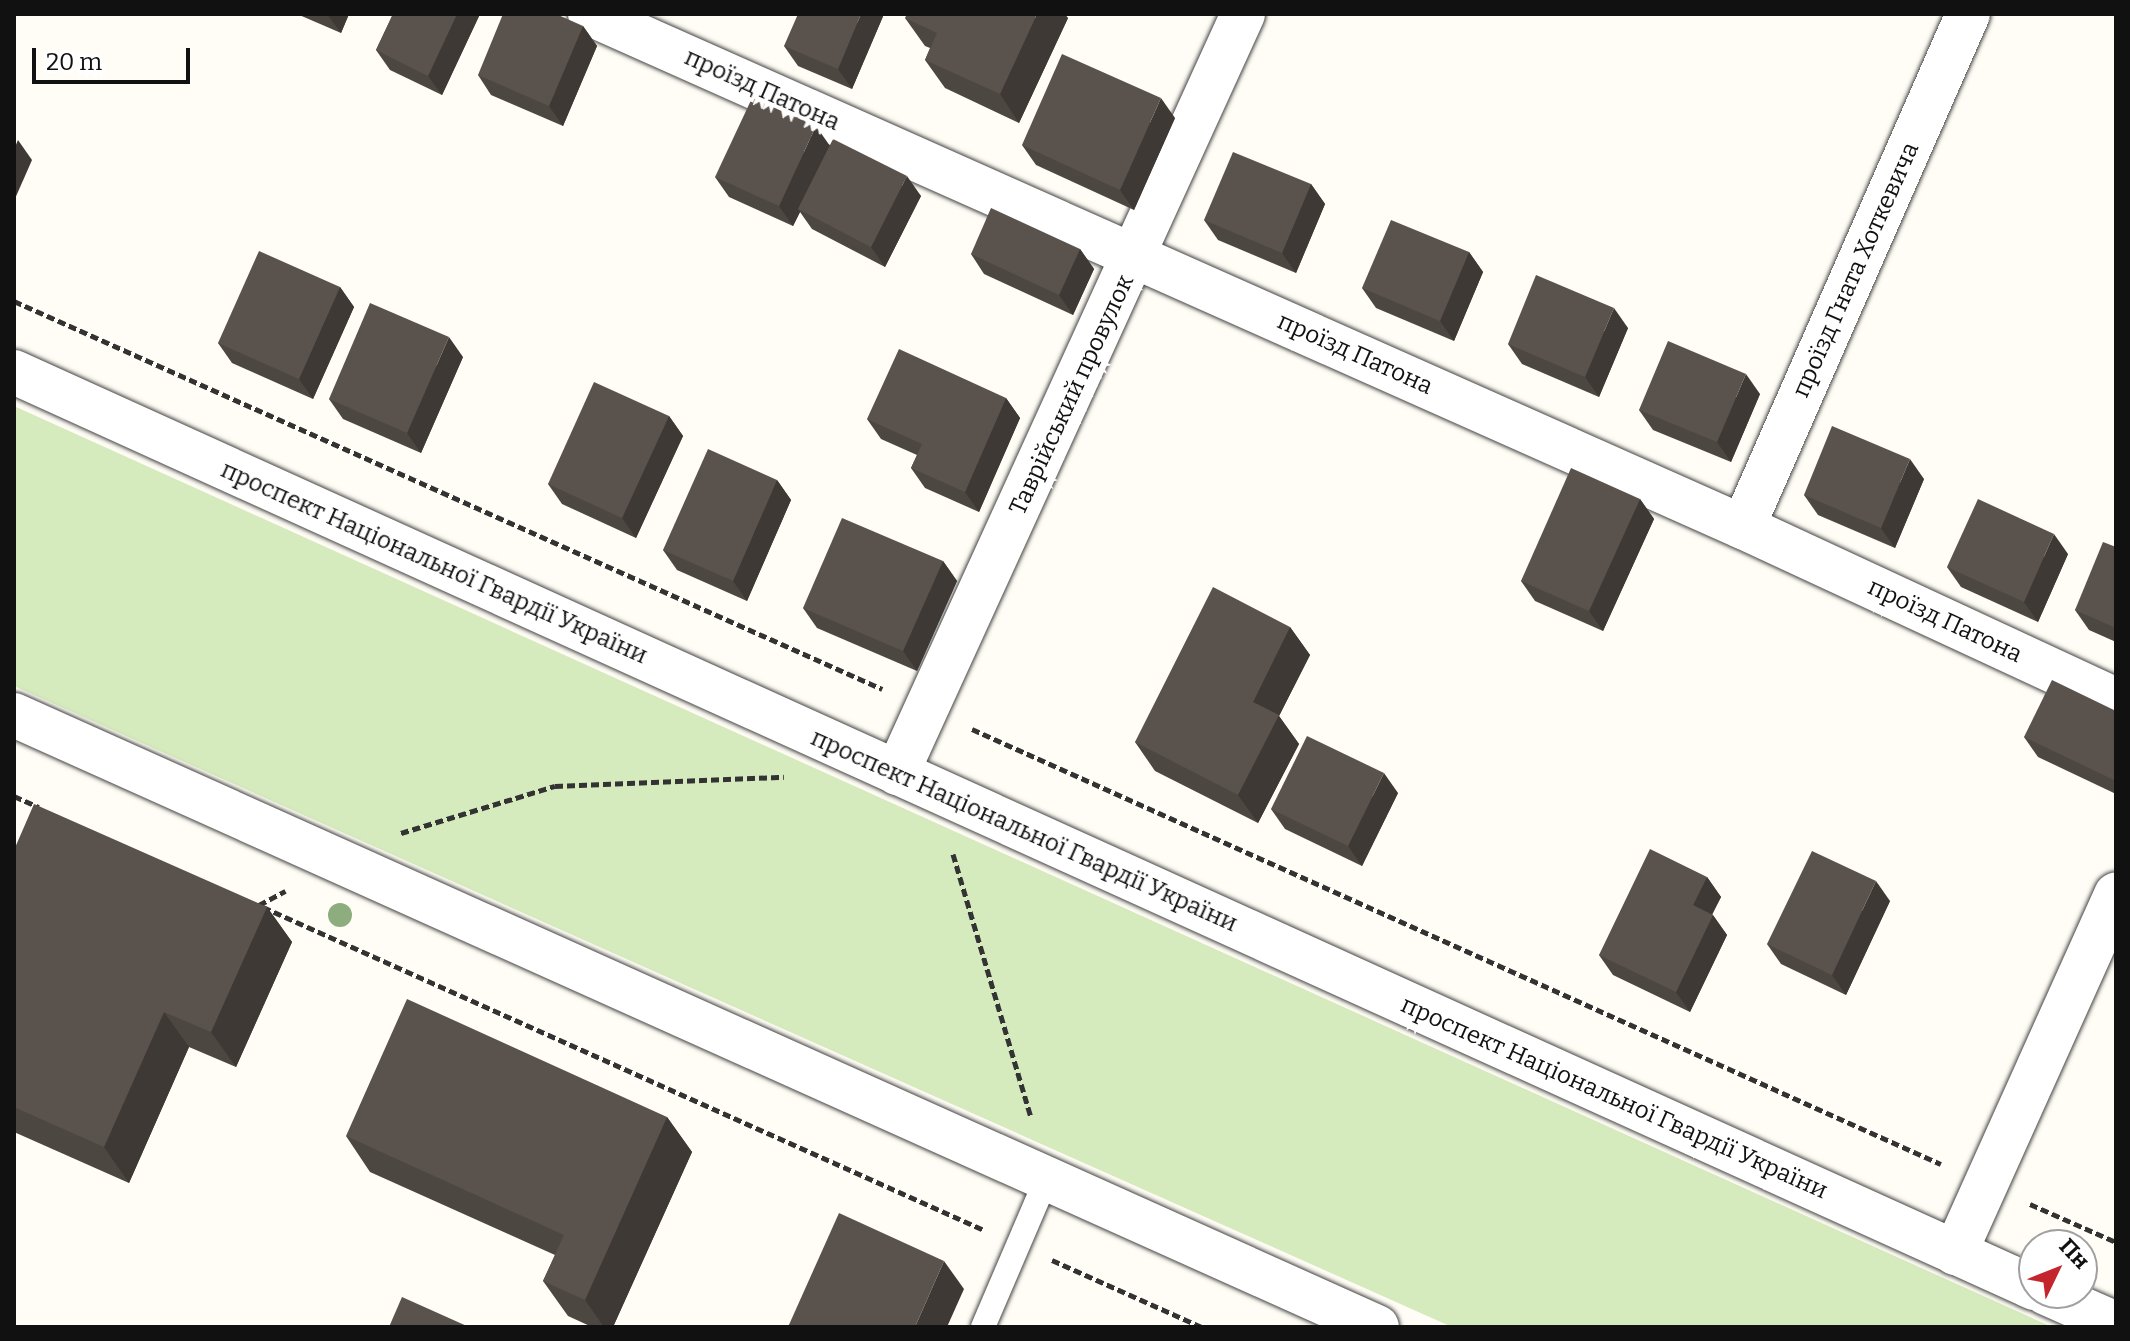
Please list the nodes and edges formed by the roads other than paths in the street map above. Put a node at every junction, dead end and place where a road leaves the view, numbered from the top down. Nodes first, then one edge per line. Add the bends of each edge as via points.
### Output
1 (590, 14) edge
2 (1243, 14) edge
3 (1968, 14) edge
4 (1137, 256) junction
5 (14, 372) edge
6 (1743, 527) junction
7 (2116, 700) edge
8 (14, 715) edge
9 (897, 773) junction
10 (2116, 895) edge
11 (1048, 1175) junction
12 (1955, 1253) junction
13 (2018, 1281) edge
14 (2082, 1309) edge
15 (2116, 1324) edge
16 (983, 1327) edge
17 (1377, 1327) edge

1 - 4 street, проїзд Патона
2 - 4 street, Таврійський провулок
3 - 6 street, проїзд Гната Хоткевича
4 - 6 street, проїзд Патона
4 - 9 street, Таврійський провулок
5 - 9 street, проспект Національної Гвардії України
6 - 7 street, проїзд Патона
8 - 11 street
9 - 12 street, проспект Національної Гвардії України
10 - 12 street
11 - 16 lane
11 - 17 street
12 - 13 street, проспект Національної Гвардії України
14 - 15 street

